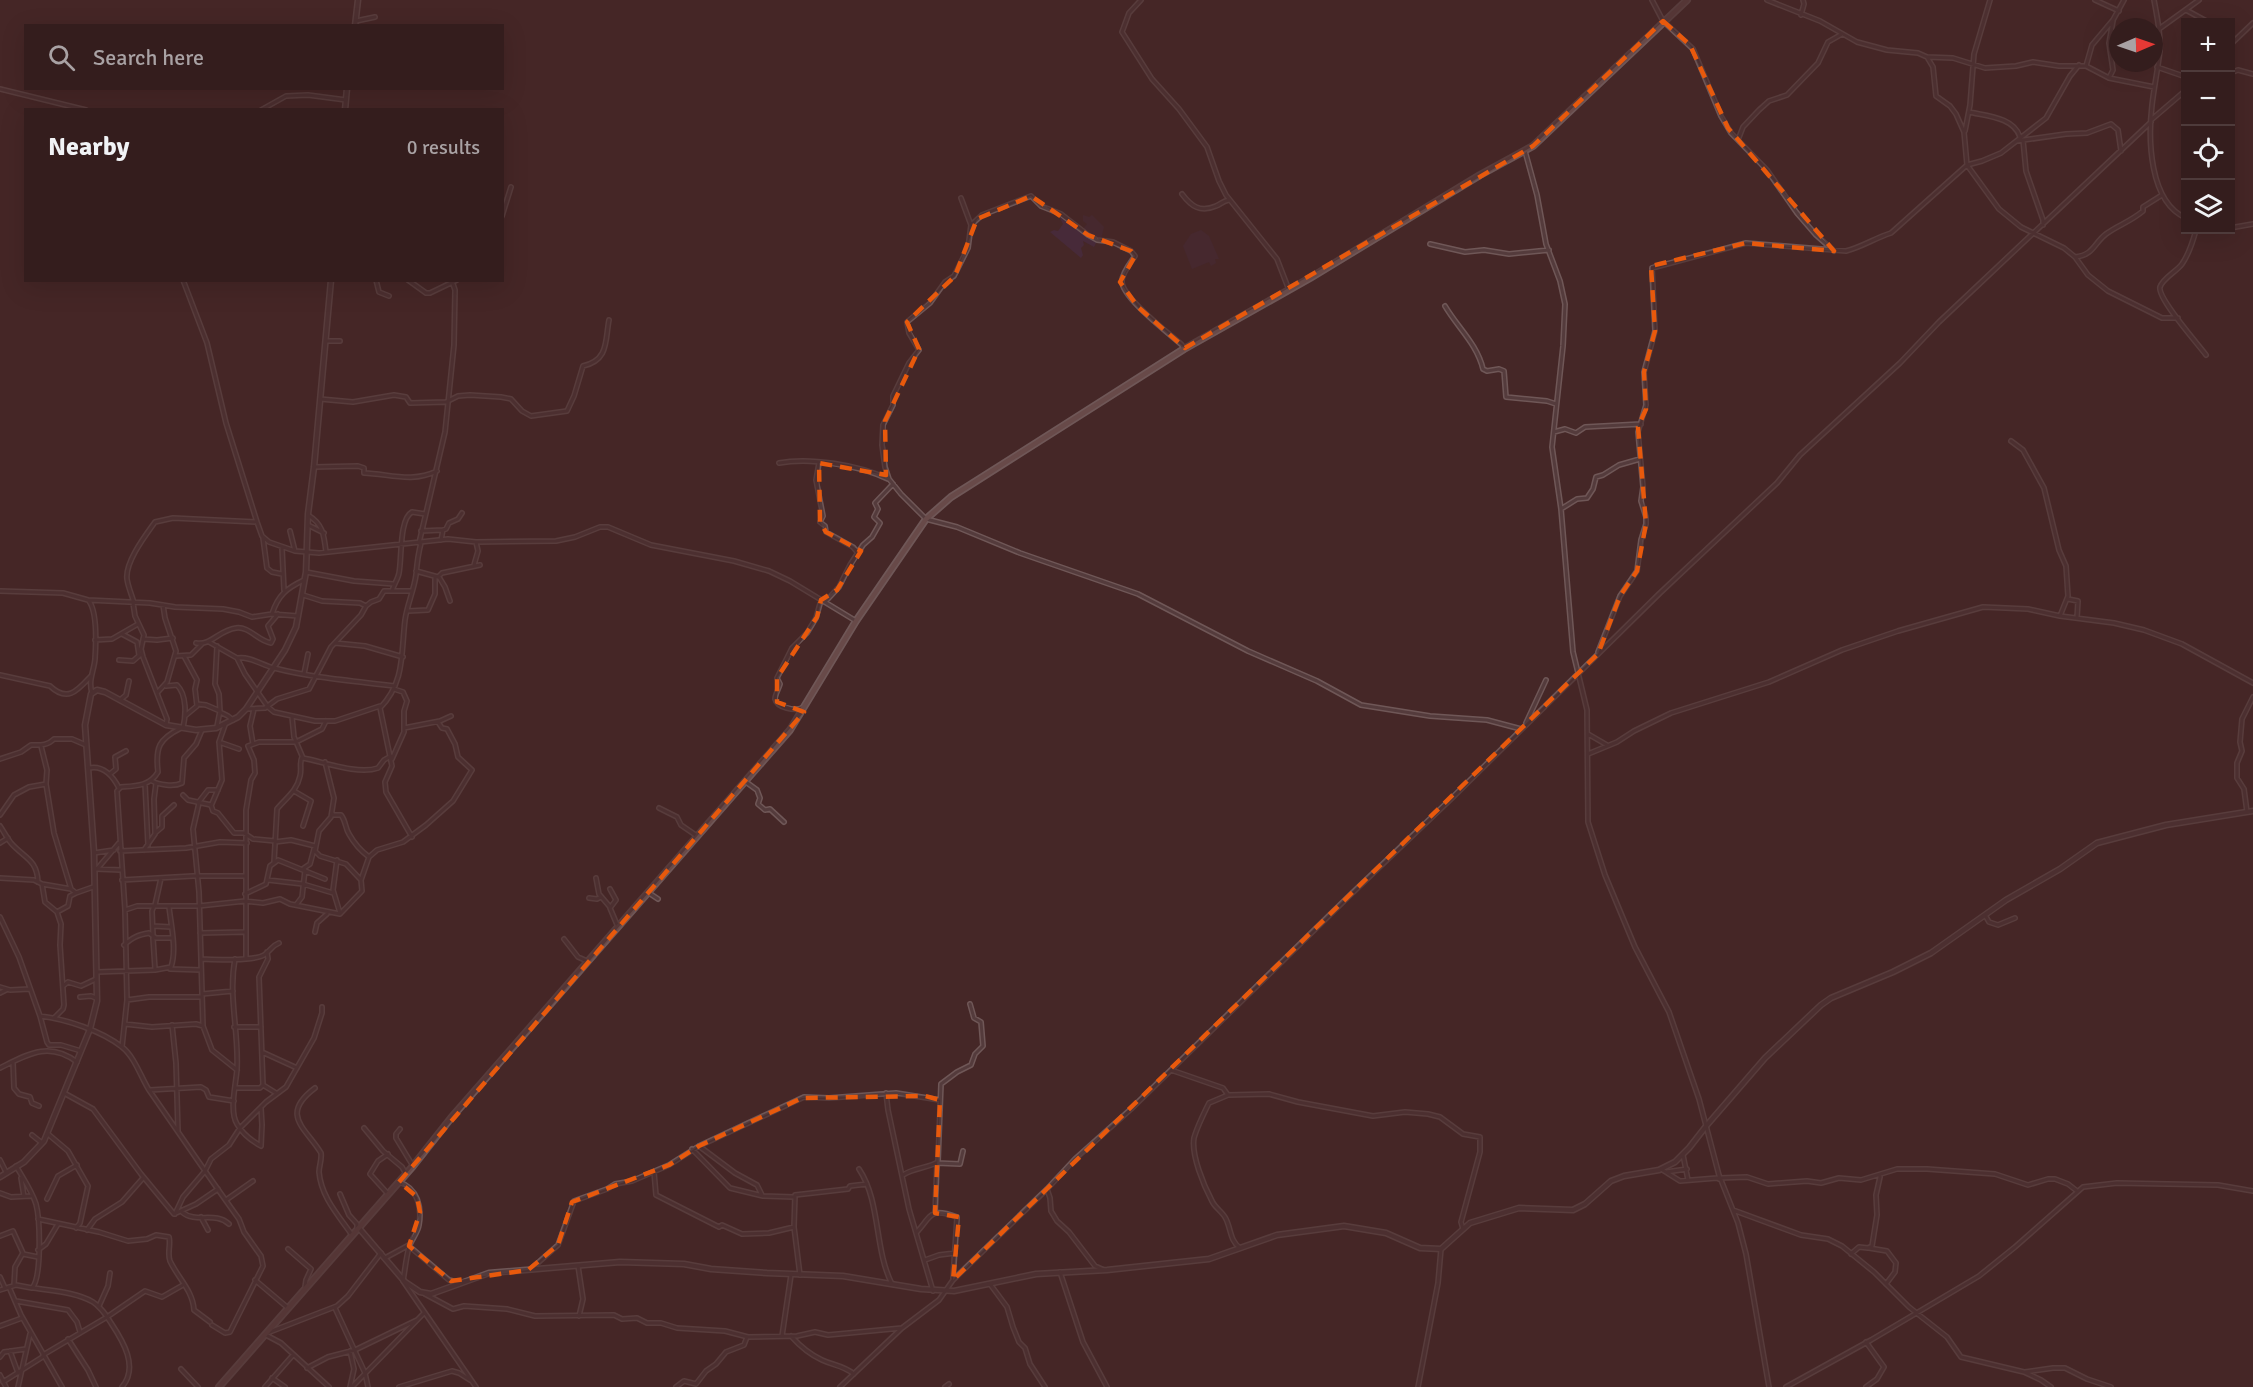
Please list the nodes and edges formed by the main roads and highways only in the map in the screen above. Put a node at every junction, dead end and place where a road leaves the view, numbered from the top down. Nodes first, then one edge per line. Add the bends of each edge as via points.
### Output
1 (1687, 0) edge
2 (219, 1387) edge

1 - 2 main road via 1525,151 1184,349 951,497 926,519 856,621 790,730

